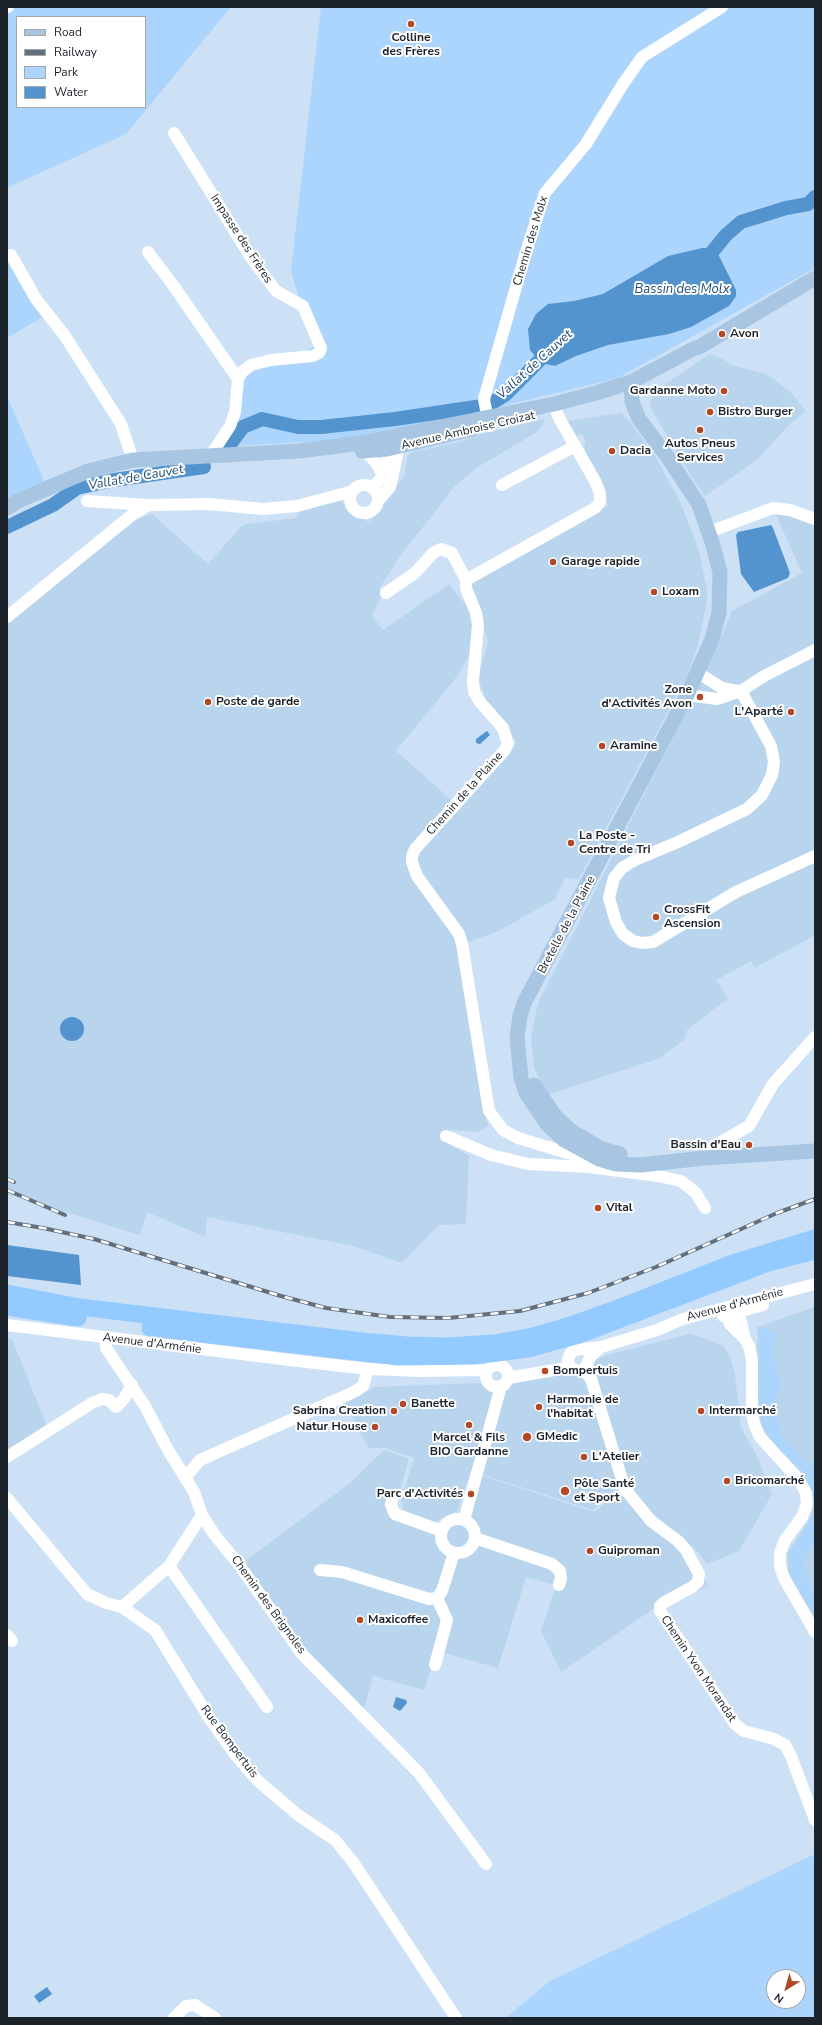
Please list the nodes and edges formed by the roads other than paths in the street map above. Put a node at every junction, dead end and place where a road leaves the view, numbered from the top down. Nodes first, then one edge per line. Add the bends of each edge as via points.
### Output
1 (722, 7) edge
2 (174, 133) dead end
3 (148, 252) dead end
4 (11, 255) dead end
5 (815, 278) edge
6 (238, 379) junction
7 (632, 385) junction
8 (555, 408) junction
9 (487, 413) junction
10 (394, 442) junction
11 (575, 446) junction
12 (299, 451) junction
13 (365, 451) junction
14 (211, 455) junction
15 (133, 460) junction
16 (383, 476) junction
17 (502, 485) dead end
18 (372, 488) junction
19 (353, 491) junction
20 (87, 501) dead end
21 (378, 501) junction
22 (149, 506) junction
23 (7, 508) edge
24 (815, 519) edge
25 (708, 532) junction
26 (466, 580) junction
27 (386, 593) dead end
28 (7, 617) edge
29 (815, 650) edge
30 (697, 672) junction
31 (741, 691) junction
32 (686, 695) junction
33 (815, 856) edge
34 (815, 1037) edge
35 (446, 1136) dead end
36 (815, 1151) edge
37 (592, 1158) junction
38 (704, 1158) junction
39 (705, 1208) dead end
40 (815, 1238) edge
41 (815, 1251) edge
42 (815, 1284) edge
43 (815, 1291) edge
44 (7, 1293) edge
45 (7, 1307) edge
46 (738, 1308) junction
47 (724, 1312) junction
48 (7, 1325) edge
49 (106, 1338) junction
50 (746, 1339) junction
51 (601, 1347) junction
52 (580, 1350) junction
53 (568, 1356) junction
54 (582, 1366) junction
55 (368, 1371) junction
56 (487, 1375) junction
57 (508, 1375) junction
58 (132, 1385) junction
59 (500, 1390) dead end
60 (7, 1457) edge
61 (185, 1478) junction
62 (393, 1496) dead end
63 (7, 1498) edge
64 (202, 1515) junction
65 (464, 1520) junction
66 (442, 1531) junction
67 (475, 1538) junction
68 (454, 1553) junction
69 (169, 1566) junction
70 (320, 1570) dead end
71 (559, 1585) dead end
72 (437, 1598) junction
73 (122, 1607) junction
74 (815, 1632) edge
75 (435, 1665) dead end
76 (267, 1707) dead end
77 (815, 1820) edge
78 (486, 1864) dead end
79 (174, 2018) edge
80 (215, 2018) edge
81 (456, 2018) edge

1 - 9 street, Chemin des Molx via 642,57 622,84 586,144 545,193 526,252
2 - 6 street, Impasse des Frères via 252,260 276,291 303,306 320,343 321,348 313,356 271,360 251,365
3 - 6 street
4 - 15 street via 36,299 65,336 121,424
5 - 7 main road, Avenue Ambroise Croizat via 701,346 696,353 664,373
6 - 14 street via 235,412 230,426
7 - 8 main road, Avenue Ambroise Croizat via 587,404
7 - 25 main road, Bretelle de la Plaine via 632,402 639,419 699,505
8 - 9 main road, Avenue Ambroise Croizat
8 - 11 street
9 - 10 main road, Avenue Ambroise Croizat
10 - 12 main road, Avenue Ambroise Croizat
10 - 13 main road, Avenue Ambroise Croizat
10 - 16 street
10 - 21 street via 390,487
11 - 17 street
11 - 26 street via 595,481 600,493 600,502 595,508
12 - 13 main road, Avenue Ambroise Croizat
12 - 14 main road, Avenue Ambroise Croizat
13 - 16 street via 377,464
14 - 15 main road, Avenue Ambroise Croizat
15 - 23 main road, Avenue Ambroise Croizat via 88,471
16 - 18 street
18 - 19 street via 364,485
18 - 21 street via 377,494
19 - 21 street via 351,502 358,512 371,512
19 - 22 street via 297,506 263,509 209,504
20 - 22 street
22 - 28 street via 132,514
24 - 25 street via 790,510 773,508
25 - 30 main road, Bretelle de la Plaine via 720,572 719,613 712,639
26 - 27 street via 452,553 441,550 433,553 415,573
26 - 37 street, Chemin de la Plaine via 466,588 478,625 474,692 503,728 508,744 415,849 412,862 417,876 459,934 490,1111 495,1121 503,1130 518,1138
29 - 31 street
30 - 31 street via 722,688
30 - 32 main road, Bretelle de la Plaine
31 - 32 street via 717,699
31 - 33 street via 771,746 774,762 772,775 762,795 747,809 622,868 614,878 609,898 616,922 623,934 633,941 653,942 736,892
32 - 37 main road, Bretelle de la Plaine via 524,1003 520,1016 517,1037 519,1065 526,1093 547,1124 564,1140
34 - 38 street via 774,1084 749,1126 714,1146
35 - 37 street via 506,1160 546,1166
36 - 38 main road, Bretelle de la Plaine
37 - 38 main road, Bretelle de la Plaine via 616,1164 641,1165
37 - 39 street via 681,1181 696,1193
40 - 44 highway via 733,1263 568,1326 494,1343 448,1346 362,1341 80,1307
41 - 45 highway via 768,1263 579,1335 528,1349 474,1356 405,1357 351,1352 150,1328
42 - 46 street, Avenue d'Arménie
43 - 46 street, Avenue d'Arménie
46 - 47 street, Avenue d'Arménie
46 - 50 street
47 - 50 street via 730,1324
47 - 51 street, Avenue d'Arménie
48 - 49 street, Avenue d'Arménie
49 - 55 street, Avenue d'Arménie
49 - 58 street, Chemin des Brignoles via 106,1348
50 - 74 street via 752,1360 754,1426 760,1437 799,1480 806,1493 807,1504 802,1517 785,1540 780,1553 780,1566 784,1578
51 - 52 street, Avenue d'Arménie
51 - 54 street
52 - 53 street
52 - 54 street via 586,1354
53 - 54 street via 569,1365
53 - 57 street
54 - 57 street
54 - 77 street, Chemin Yvon Morandat via 592,1379 625,1489 651,1521 686,1550 699,1574 698,1582 692,1588 663,1603 660,1611 735,1724 744,1731 774,1739 785,1745
55 - 56 street, Avenue d'Arménie via 448,1370
55 - 61 street via 363,1386 354,1392 200,1460
56 - 57 street via 497,1365 503,1367
56 - 57 street via 491,1386 497,1387 504,1385
58 - 60 street via 116,1407 109,1400 102,1399 92,1403
58 - 61 street, Chemin des Brignoles
59 - 65 street
61 - 64 street, Chemin des Brignoles via 194,1492
62 - 66 street via 391,1505 395,1514
63 - 73 street, Rue Bompertuis via 87,1594
64 - 69 street
64 - 78 street, Chemin des Brignoles via 299,1650 419,1773
65 - 66 street via 453,1520 444,1526
65 - 67 street via 473,1527
66 - 68 street via 442,1542
67 - 68 street via 468,1550
67 - 71 street via 552,1564 560,1571
68 - 72 street via 442,1591
69 - 73 street
69 - 76 street
70 - 72 street via 342,1572 429,1599
72 - 75 street via 447,1620
73 - 81 street, Rue Bompertuis via 154,1630 210,1719 258,1781 298,1815 335,1840 353,1862
79 - 80 street via 186,2006 195,2005

